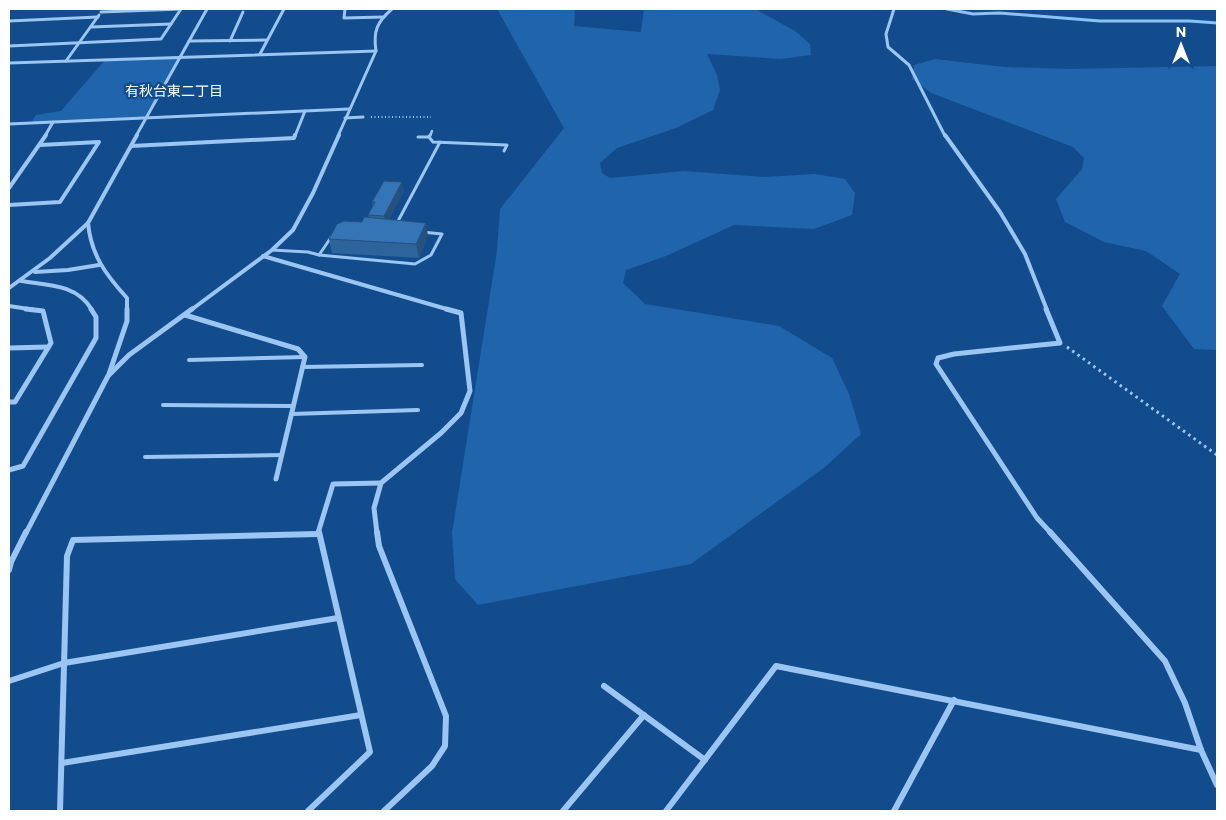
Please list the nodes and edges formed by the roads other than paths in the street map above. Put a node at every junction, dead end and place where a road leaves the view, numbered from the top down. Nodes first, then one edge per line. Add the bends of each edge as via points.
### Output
1 (181, 9) edge
2 (207, 9) edge
3 (284, 9) edge
4 (345, 9) edge
5 (392, 9) edge
6 (894, 9) edge
7 (103, 10) edge
8 (242, 12) dead end
9 (98, 17) junction
10 (383, 17) junction
11 (9, 21) edge
12 (171, 24) junction
13 (91, 27) junction
14 (267, 40) junction
15 (189, 41) junction
16 (230, 41) junction
17 (79, 43) junction
18 (9, 46) edge
19 (376, 51) junction
20 (260, 54) junction
21 (181, 57) junction
22 (66, 61) junction
23 (9, 63) edge
24 (349, 109) junction
25 (305, 111) junction
26 (363, 117) road end
27 (146, 118) junction
28 (345, 118) junction
29 (54, 122) junction
30 (11, 124) edge
31 (9, 129) edge
32 (432, 131) dead end
33 (418, 137) dead end
34 (429, 137) junction
35 (440, 142) junction
36 (40, 144) junction
37 (131, 146) junction
38 (504, 151) dead end
39 (9, 188) edge
40 (9, 205) edge
41 (88, 223) junction
42 (394, 230) edge
43 (413, 231) edge
44 (334, 233) edge
45 (272, 250) junction
46 (319, 255) junction
47 (263, 256) junction
48 (99, 265) junction
49 (34, 272) junction
50 (20, 281) junction
51 (9, 288) edge
52 (9, 306) edge
53 (185, 315) junction
54 (48, 347) junction
55 (9, 348) edge
56 (305, 357) junction
57 (189, 360) dead end
58 (422, 365) dead end
59 (302, 367) junction
60 (108, 376) junction
61 (9, 402) edge
62 (162, 405) dead end
63 (293, 406) junction
64 (418, 410) dead end
65 (291, 414) junction
66 (282, 455) junction
67 (145, 457) dead end
68 (9, 470) edge
69 (276, 479) dead end
70 (381, 483) junction
71 (318, 534) junction
72 (9, 570) edge
73 (338, 618) junction
74 (64, 663) junction
75 (9, 681) edge
76 (604, 686) dead end
77 (954, 700) junction
78 (361, 715) junction
79 (644, 715) junction
80 (1201, 750) junction
81 (705, 760) junction
82 (62, 763) junction
83 (1217, 785) edge
84 (60, 811) edge
85 (308, 811) edge
86 (384, 811) edge
87 (563, 811) edge
88 (666, 811) edge
89 (894, 811) edge

1 - 7 street
1 - 12 street
2 - 15 street
3 - 14 street
4 - 10 street via 344,18
5 - 10 street
6 - 80 street via 886,34 888,46 909,65 946,137 1000,212 1025,254 1060,343 954,354 938,358 936,364 1037,518 1165,661 1185,703
7 - 9 street
8 - 16 street
9 - 11 street
9 - 13 street
10 - 19 street via 373,34
12 - 13 street
12 - 17 street via 161,40
13 - 17 street
14 - 16 street
14 - 20 street
15 - 16 street
15 - 21 street
17 - 18 street
17 - 22 street
19 - 20 street
19 - 24 street
20 - 21 street
21 - 22 street
21 - 27 street
22 - 23 street
24 - 25 street
24 - 28 street
25 - 27 street
25 - 37 street via 294,138
26 - 28 street
27 - 29 street
27 - 37 street
28 - 45 street via 313,193 293,230
29 - 30 street
29 - 36 street
30 - 31 street
32 - 34 lane
33 - 34 lane
34 - 35 lane via 433,142
35 - 38 lane via 507,145
35 - 42 lane
36 - 39 street
36 - 40 street via 99,142 60,202
37 - 41 street
41 - 48 street via 89,240
41 - 49 street
43 - 46 lane via 442,234 431,255 415,264
44 - 46 lane
45 - 46 lane
45 - 47 street
47 - 53 street
47 - 70 street via 461,313 470,391 461,413
48 - 49 street
48 - 60 street via 127,298 127,321
49 - 50 street
50 - 51 street
50 - 68 street via 71,289 87,301 96,317 96,338 23,466
52 - 54 street via 43,311 51,343
53 - 56 street via 298,349
53 - 60 street via 130,355
54 - 55 street
54 - 61 street via 15,402
56 - 57 lane
56 - 59 street
58 - 59 lane
59 - 63 street
60 - 72 street
62 - 63 lane
63 - 65 street
64 - 65 lane
65 - 66 street
66 - 67 lane
66 - 69 street
70 - 71 street via 333,484
70 - 86 street via 374,508 378,546 446,716 444,746 432,766
71 - 73 street
71 - 74 street via 73,540 67,556
73 - 74 street
73 - 78 street
74 - 75 street
74 - 82 street
76 - 79 street
77 - 80 street
77 - 81 street via 776,666
77 - 89 street
78 - 82 street
78 - 85 street via 370,752
79 - 81 street
79 - 87 street
80 - 83 street
81 - 88 street
82 - 84 street

